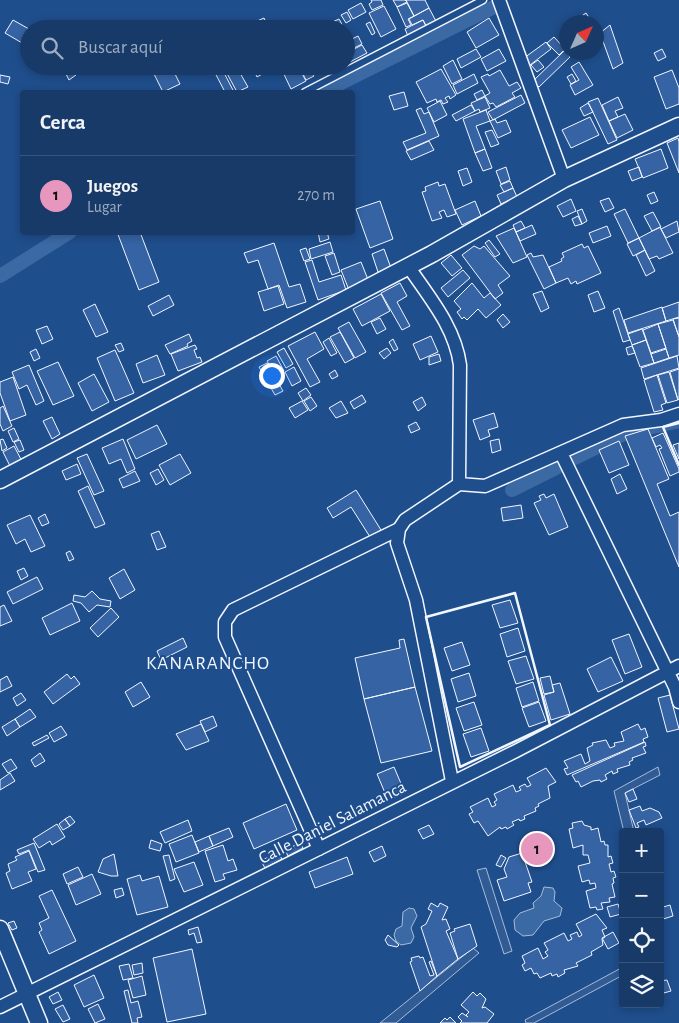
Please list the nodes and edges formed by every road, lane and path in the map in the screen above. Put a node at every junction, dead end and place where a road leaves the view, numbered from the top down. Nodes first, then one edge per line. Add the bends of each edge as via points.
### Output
1 (483, 0) edge
2 (499, 0) edge
3 (355, 67) edge
4 (339, 75) edge
5 (310, 90) edge
6 (679, 126) edge
7 (564, 179) junction
8 (408, 266) junction
9 (679, 414) edge
10 (561, 453) junction
11 (0, 480) edge
12 (459, 484) junction
13 (399, 529) junction
14 (679, 666) edge
15 (666, 673) junction
16 (679, 702) edge
17 (452, 781) junction
18 (319, 849) junction
19 (0, 930) edge
20 (27, 993) junction
21 (0, 1007) edge
22 (40, 1023) edge

1 - 3 lane
2 - 7 street
4 - 5 lane
6 - 7 main road
7 - 8 main road
8 - 11 main road
8 - 12 street via 458,346
9 - 10 street via 623,425
10 - 12 street via 485,486
10 - 15 street
12 - 13 street via 405,520
13 - 17 street via 397,543 416,600
13 - 18 street via 233,610 225,622 225,637
14 - 15 street, Calle Daniel Salamanca
15 - 16 street
15 - 17 street, Calle Daniel Salamanca
17 - 18 street, Calle Daniel Salamanca
18 - 20 street, Calle Daniel Salamanca
19 - 20 main road
20 - 21 street, Calle Daniel Salamanca
20 - 22 main road

